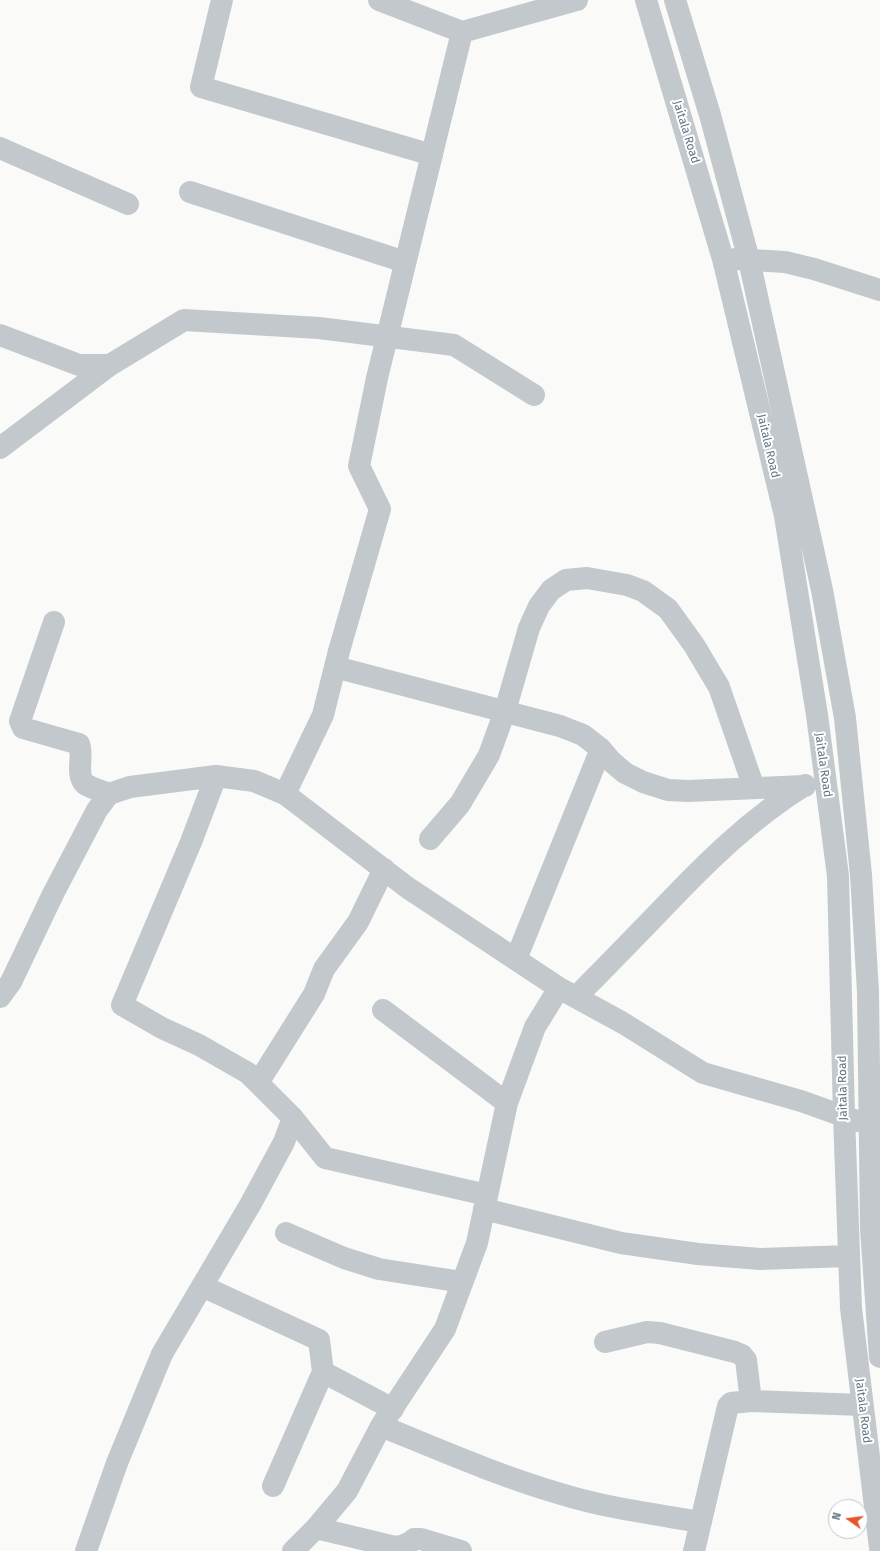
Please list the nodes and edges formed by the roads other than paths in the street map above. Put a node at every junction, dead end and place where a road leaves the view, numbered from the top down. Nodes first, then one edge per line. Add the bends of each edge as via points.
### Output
1 (222, 0) edge
2 (379, 0) edge
3 (577, 0) edge
4 (646, 0) edge
5 (675, 0) edge
6 (462, 32) junction
7 (0, 148) edge
8 (432, 155) junction
9 (190, 192) dead end
10 (128, 204) dead end
11 (724, 258) junction
12 (749, 260) junction
13 (405, 262) junction
14 (880, 290) edge
15 (387, 336) junction
16 (4, 337) edge
17 (110, 365) junction
18 (534, 395) dead end
19 (0, 448) edge
20 (54, 622) dead end
21 (335, 667) junction
22 (505, 711) junction
23 (601, 749) junction
24 (216, 776) junction
25 (825, 778) junction
26 (805, 786) junction
27 (754, 788) junction
28 (109, 794) junction
29 (285, 794) junction
30 (430, 839) dead end
31 (384, 870) junction
32 (516, 960) junction
33 (568, 993) junction
34 (0, 997) edge
35 (383, 1010) dead end
36 (258, 1083) junction
37 (507, 1103) junction
38 (844, 1116) junction
39 (293, 1118) junction
40 (869, 1125) junction
41 (486, 1202) junction
42 (286, 1233) dead end
43 (849, 1256) junction
44 (462, 1282) junction
45 (202, 1286) junction
46 (605, 1342) dead end
47 (880, 1357) edge
48 (323, 1372) junction
49 (751, 1401) junction
50 (862, 1405) junction
51 (387, 1417) junction
52 (272, 1486) dead end
53 (701, 1522) junction
54 (316, 1528) junction
55 (880, 1548) edge
56 (86, 1551) edge
57 (293, 1551) edge
58 (461, 1551) edge
59 (694, 1551) edge

1 - 8 street via 201,87
2 - 6 street
3 - 6 street
4 - 11 street, Jaitala Road
5 - 12 street, Jaitala Road via 710,115
6 - 8 street
7 - 10 street
8 - 13 street
9 - 13 street
11 - 12 street
11 - 25 street, Jaitala Road via 785,516
12 - 14 street via 785,262
12 - 40 street, Jaitala Road via 820,582 845,718 861,867 868,984
13 - 15 street
15 - 17 street via 319,328 184,320
15 - 18 street via 454,345
15 - 21 street via 359,466 380,509
16 - 17 street via 79,365
17 - 19 street
20 - 28 street via 20,721 23,728 78,744 82,751 81,777 85,784
21 - 22 street
21 - 29 street via 323,715
22 - 23 street via 583,735
22 - 27 street via 529,628 539,606 551,590 566,580 587,578 627,585 643,592 668,609 694,645 720,687
22 - 30 street via 489,755 460,804
23 - 27 street via 626,773 668,790
23 - 32 street
24 - 28 street via 130,788
24 - 29 street via 254,781
24 - 36 street via 122,1005 212,1052 248,1073
25 - 26 street
25 - 38 street, Jaitala Road via 838,876
26 - 27 street
26 - 33 street via 756,821 710,859
28 - 34 street via 97,810 11,982
29 - 31 street
31 - 32 street
31 - 36 street via 358,922 324,969 314,994
32 - 33 street
33 - 37 street via 535,1027
33 - 38 street via 623,1023 704,1073
35 - 37 street
36 - 39 street
37 - 41 street
38 - 40 street
38 - 43 street, Jaitala Road
39 - 41 street via 325,1158
39 - 45 street via 284,1142 250,1205
40 - 47 street, Jaitala Road via 871,1229
41 - 43 street via 621,1243 698,1254 760,1259
41 - 44 street via 477,1243
42 - 44 street via 344,1258 379,1269
43 - 50 street, Jaitala Road via 851,1308
44 - 51 street via 445,1329
45 - 48 street via 319,1340
45 - 56 street via 162,1354 117,1463
46 - 49 street via 647,1332 660,1333 735,1352 746,1360
48 - 51 street
48 - 52 street
49 - 50 street
49 - 53 street via 735,1402 728,1406
50 - 55 street, Jaitala Road
51 - 53 street via 460,1458 561,1494 618,1509
51 - 54 street via 347,1491
53 - 59 street
54 - 57 street
54 - 58 street via 391,1546 400,1547 414,1539 421,1539

